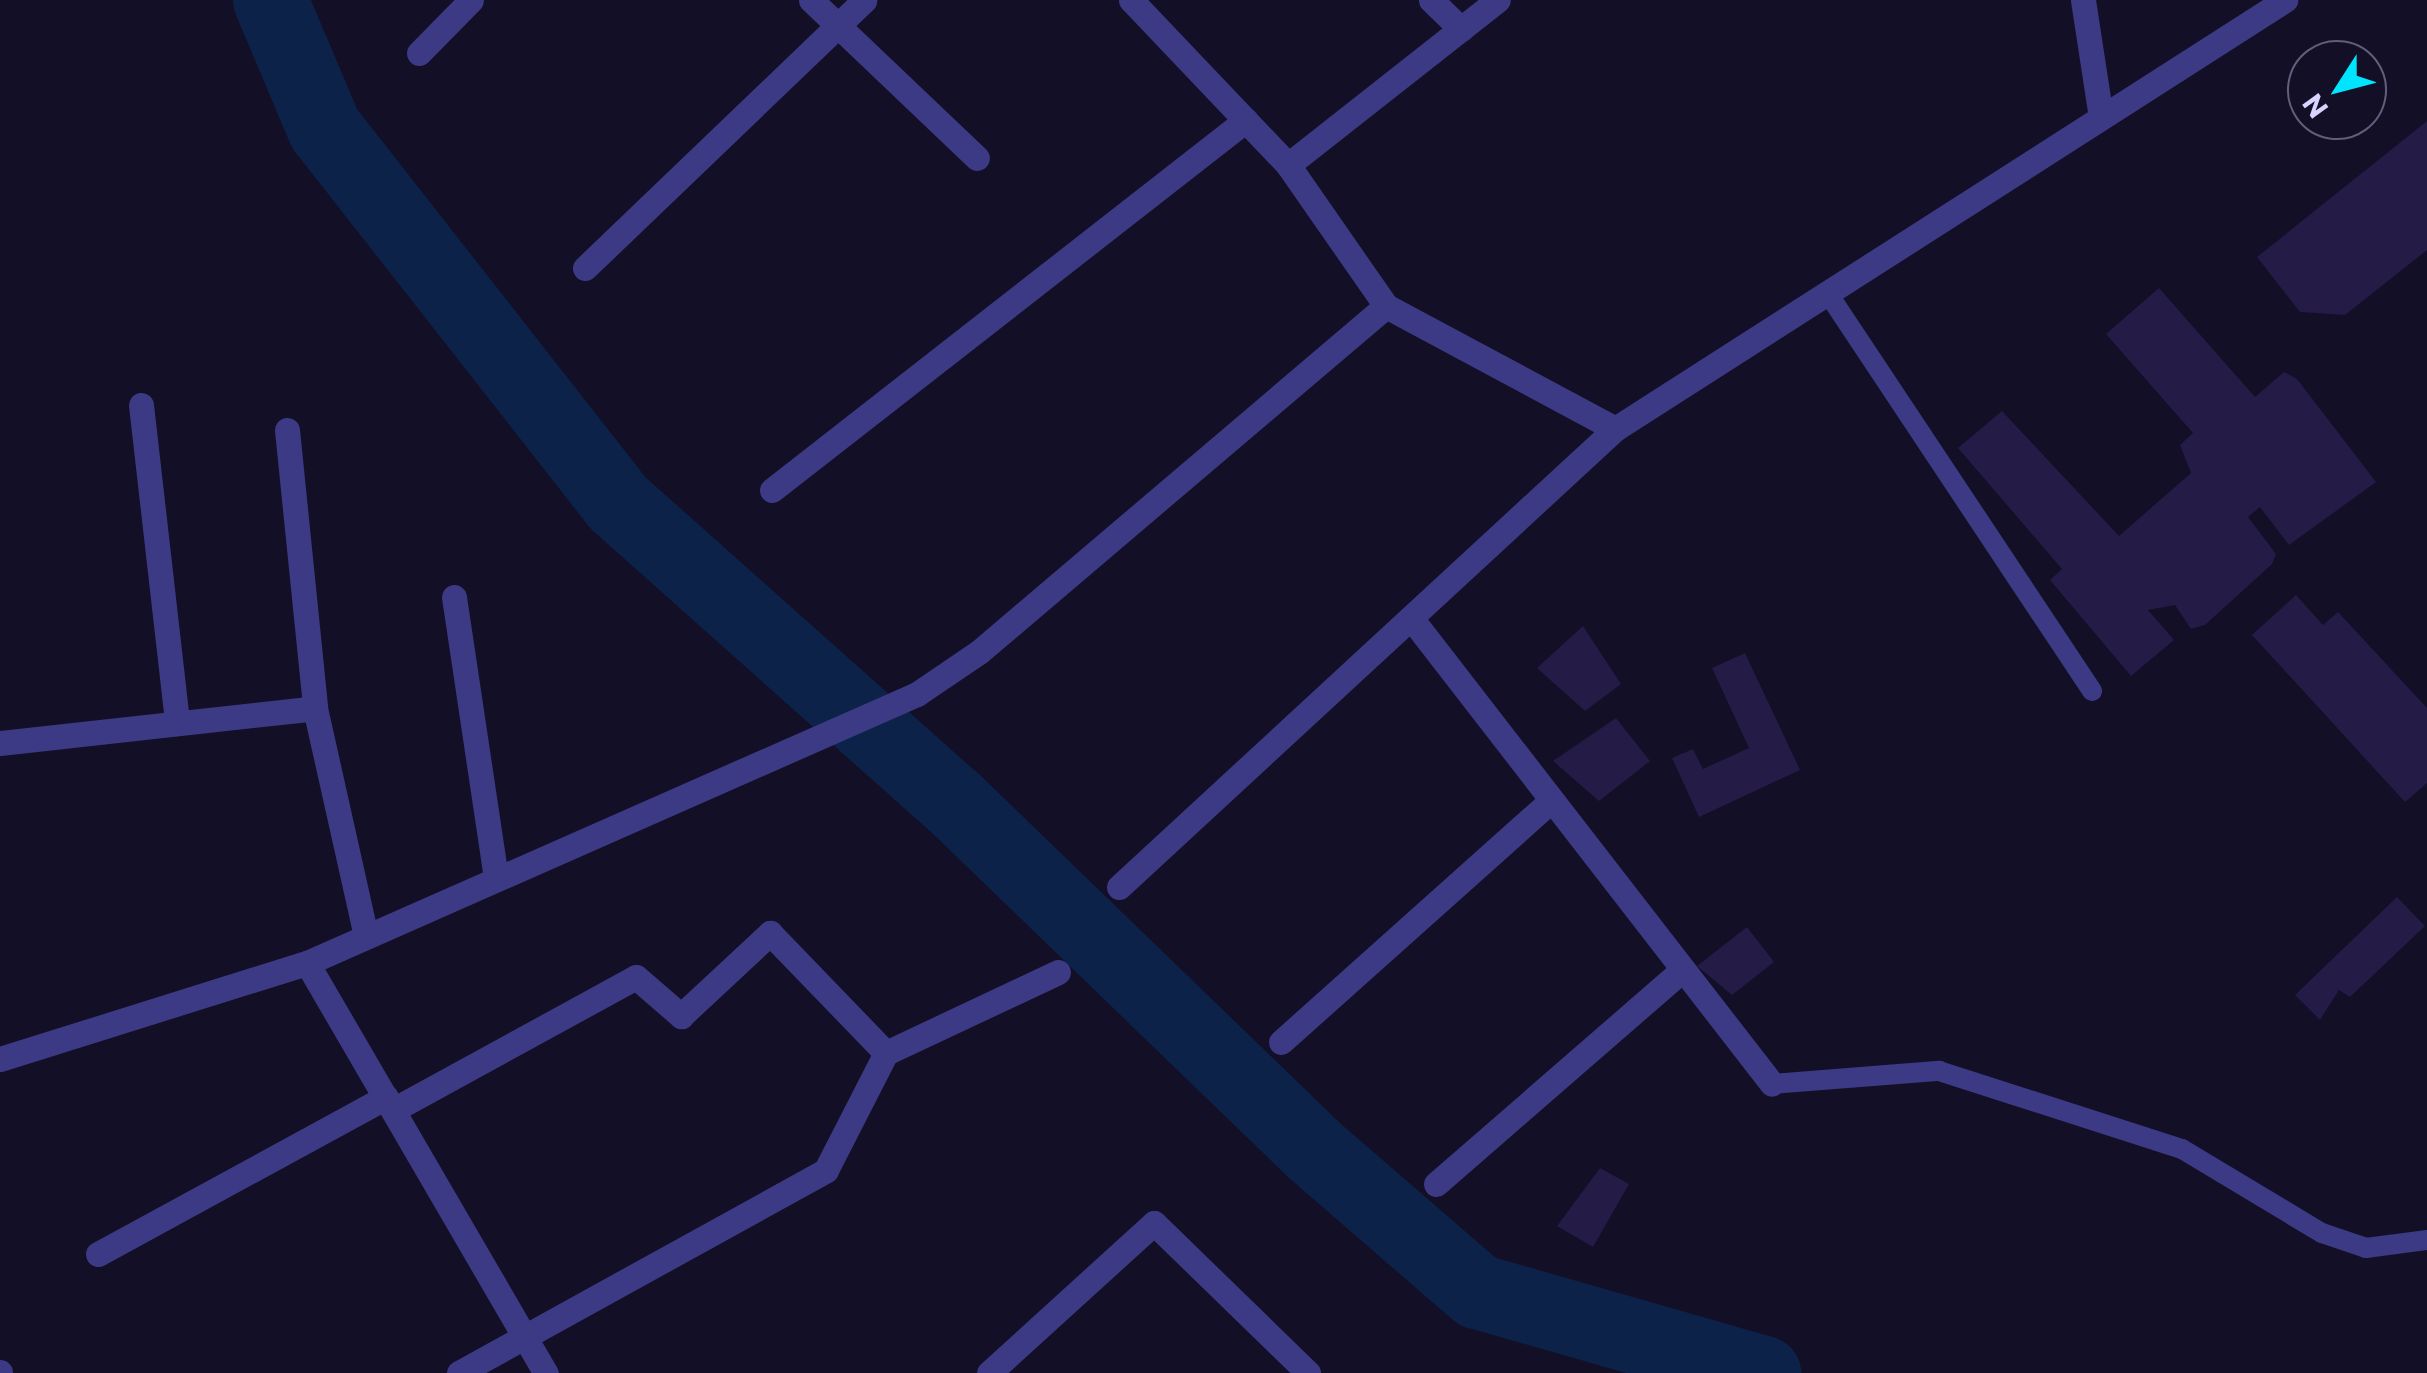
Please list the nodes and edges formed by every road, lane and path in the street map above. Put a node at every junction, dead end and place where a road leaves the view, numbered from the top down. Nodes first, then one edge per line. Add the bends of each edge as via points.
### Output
1 (472, 0) edge
2 (811, 0) edge
3 (864, 0) edge
4 (1132, 0) edge
5 (1431, 0) edge
6 (1498, 0) edge
7 (2082, 0) edge
8 (2285, 0) edge
9 (839, 27) junction
10 (1461, 29) junction
11 (419, 53) dead end
12 (2101, 117) junction
13 (1246, 120) junction
14 (977, 158) dead end
15 (1288, 165) junction
16 (585, 268) dead end
17 (1827, 292) junction
18 (1386, 306) junction
19 (141, 405) dead end
20 (1615, 429) junction
21 (287, 430) dead end
22 (772, 490) dead end
23 (454, 596) dead end
24 (1411, 618) junction
25 (2092, 691) dead end
26 (314, 708) junction
27 (177, 724) junction
28 (0, 743) edge
29 (1552, 800) junction
30 (496, 878) junction
31 (1119, 886) dead end
32 (366, 936) junction
33 (308, 963) junction
34 (1682, 968) junction
35 (1058, 972) dead end
36 (1281, 1042) dead end
37 (886, 1053) junction
38 (0, 1060) edge
39 (1772, 1084) joint
40 (389, 1103) junction
41 (1436, 1184) dead end
42 (2427, 1240) edge
43 (98, 1254) dead end
44 (526, 1338) junction
45 (1294, 1369) edge
46 (459, 1373) edge
47 (546, 1373) edge
48 (989, 1373) edge

1 - 11 street
2 - 9 street
3 - 9 street
4 - 13 street
5 - 10 street
6 - 10 street
7 - 12 street
8 - 12 street
9 - 14 street
9 - 16 street
10 - 15 street
12 - 17 street
13 - 15 street
13 - 22 street
15 - 18 street
17 - 20 street
17 - 25 lane
18 - 20 street
18 - 30 street via 980,652 918,694 800,752
19 - 27 street
20 - 24 street
21 - 26 street
23 - 30 street
24 - 29 street
24 - 31 street
26 - 27 street
26 - 32 street
27 - 28 street
29 - 34 street
29 - 36 street
30 - 32 street
32 - 33 street
33 - 38 street
33 - 40 street
34 - 39 street
34 - 41 street
35 - 37 street
37 - 40 street via 770,933 681,1016 636,977
37 - 44 street via 826,1170
39 - 42 lane via 1939,1071 2182,1149 2322,1233 2366,1248
40 - 43 street
40 - 44 street
44 - 46 street
44 - 47 street
45 - 48 street via 1154,1224

